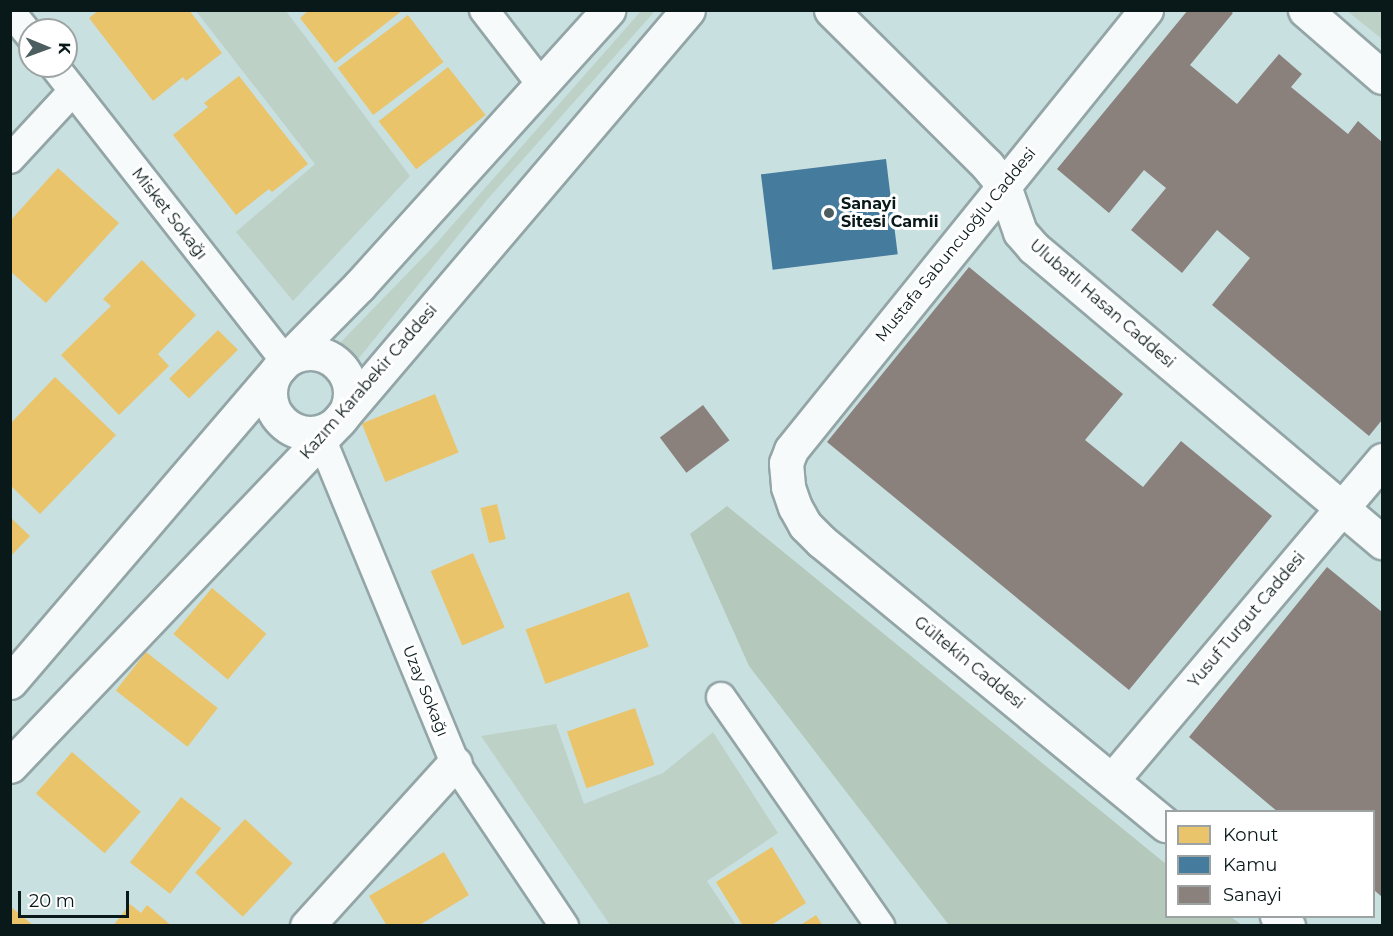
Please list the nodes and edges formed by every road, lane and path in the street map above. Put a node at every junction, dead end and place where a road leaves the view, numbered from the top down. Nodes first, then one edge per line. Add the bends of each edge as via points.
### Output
1 (484, 10) edge
2 (608, 10) edge
3 (688, 10) edge
4 (831, 10) edge
5 (1146, 10) edge
6 (1305, 10) edge
7 (1383, 77) edge
8 (63, 78) edge
9 (541, 84) junction
10 (73, 91) junction
11 (10, 159) edge
12 (1004, 186) junction
13 (285, 361) junction
14 (330, 429) junction
15 (1383, 460) edge
16 (788, 487) joint
17 (1342, 509) junction
18 (1383, 542) edge
19 (10, 682) edge
20 (721, 697) dead end
21 (455, 763) junction
22 (10, 766) edge
23 (1112, 780) junction
24 (1165, 823) edge
25 (307, 926) edge
26 (564, 926) edge
27 (880, 926) edge

1 - 9 street
2 - 9 street
3 - 14 street, Kazım Karabekir Caddesi
4 - 12 street, Ulubatlı Hasan Caddesi
5 - 12 street, Mustafa Sabuncuoğlu Caddesi
6 - 7 street
8 - 10 street, Misket Sokağı
9 - 13 street via 359,286
10 - 11 street
10 - 13 street, Misket Sokağı
12 - 16 street, Mustafa Sabuncuoğlu Caddesi via 791,450 786,463
12 - 17 street, Ulubatlı Hasan Caddesi via 1020,232 1034,248
13 - 14 street via 271,382 269,395 279,419 290,428 310,432
13 - 14 street via 309,352 327,357 342,369 350,394 347,407
13 - 19 street
14 - 21 street, Uzay Sokağı
14 - 22 street, Kazım Karabekir Caddesi
15 - 17 street, Yusuf Turgut Caddesi
16 - 23 street, Gültekin Caddesi via 805,525 820,541
17 - 18 street, Ulubatlı Hasan Caddesi
17 - 23 street, Yusuf Turgut Caddesi
20 - 27 street
21 - 25 street
21 - 26 street, Uzay Sokağı
23 - 24 street, Gültekin Caddesi

